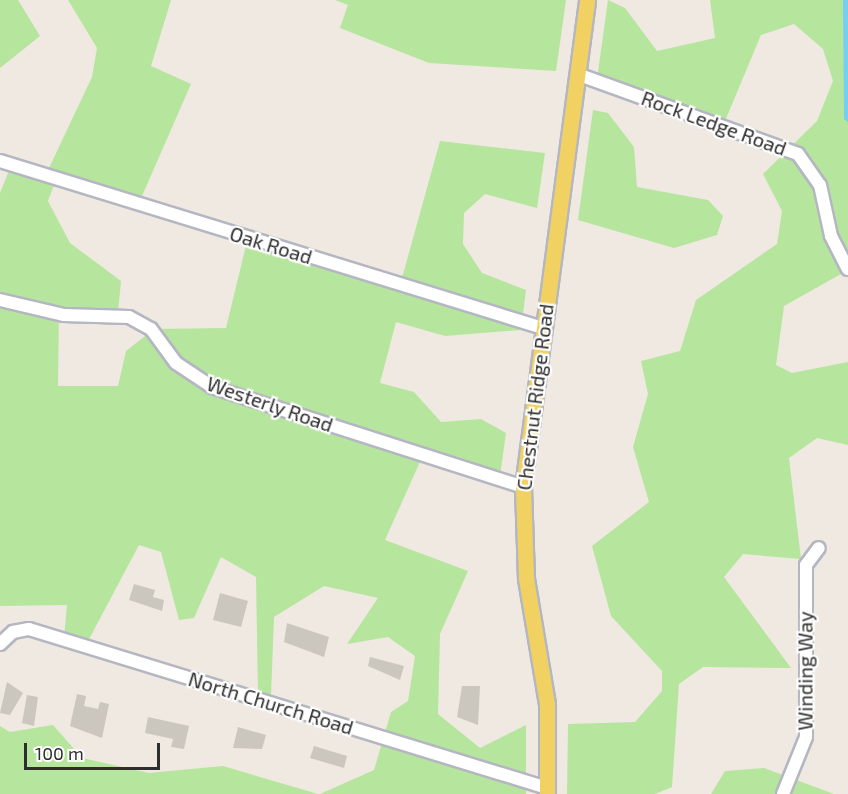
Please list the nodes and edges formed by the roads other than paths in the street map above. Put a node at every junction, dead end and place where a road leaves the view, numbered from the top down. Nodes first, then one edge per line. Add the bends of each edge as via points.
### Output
1 (587, 0) edge
2 (577, 74) junction
3 (0, 161) edge
4 (848, 269) edge
5 (0, 300) edge
6 (543, 328) junction
7 (523, 487) junction
8 (819, 548) dead end
9 (0, 644) edge
10 (547, 791) edge
11 (783, 794) edge

1 - 2 main road, Chestnut Ridge Road
2 - 4 street, Rock Ledge Road via 798,154 820,185 831,236
2 - 6 main road, Chestnut Ridge Road
3 - 6 street, Oak Road
5 - 7 street, Westerly Road via 64,315 129,317 151,329 176,363 212,387
6 - 7 main road, Chestnut Ridge Road
7 - 10 main road, Chestnut Ridge Road via 526,578 547,704
8 - 11 street, Winding Way via 806,566 806,737
9 - 10 street, North Church Road via 13,632 29,629

